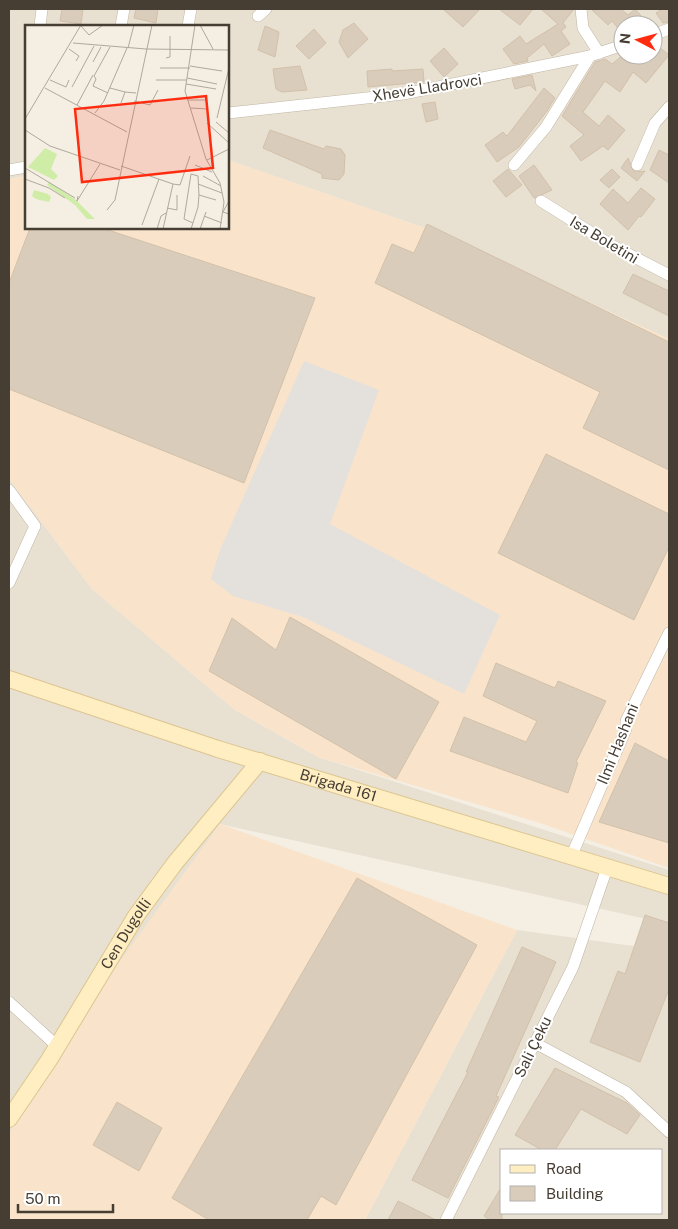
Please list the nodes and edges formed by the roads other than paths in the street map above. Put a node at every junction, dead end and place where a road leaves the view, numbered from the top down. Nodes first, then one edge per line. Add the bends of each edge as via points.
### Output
1 (42, 9) edge
2 (124, 9) edge
3 (190, 9) edge
4 (581, 9) edge
5 (40, 25) edge
6 (121, 25) edge
7 (188, 25) edge
8 (613, 48) edge
9 (594, 54) junction
10 (669, 107) edge
11 (229, 112) edge
12 (514, 165) dead end
13 (637, 165) dead end
14 (25, 167) edge
15 (9, 170) edge
16 (541, 201) dead end
17 (669, 275) edge
18 (9, 490) edge
19 (9, 583) edge
20 (669, 633) edge
21 (9, 679) edge
22 (260, 760) junction
23 (571, 858) junction
24 (607, 868) junction
25 (669, 886) edge
26 (9, 1002) edge
27 (535, 1044) junction
28 (58, 1046) junction
29 (9, 1119) edge
30 (669, 1132) edge
31 (446, 1220) edge

1 - 5 street
2 - 6 street
3 - 7 street
4 - 9 street via 583,28
8 - 9 street, Xhevë Lladrovci
9 - 11 street, Xhevë Lladrovci via 403,94
9 - 12 street via 546,127
10 - 13 street via 656,124
14 - 15 street
16 - 17 street, Isa Boletini via 611,245
18 - 19 street via 35,526
20 - 23 street, Ilmi Hashani via 626,721 626,729
21 - 22 street, Brigada 161
22 - 23 street, Brigada 161
22 - 28 street, Cen Dugolli via 136,916
23 - 24 street, Brigada 161
24 - 25 street, Brigada 161
24 - 27 street, Sali Çeku via 573,966
26 - 28 street
27 - 30 street via 626,1092
27 - 31 street, Sali Çeku
28 - 29 street, Cen Dugolli

